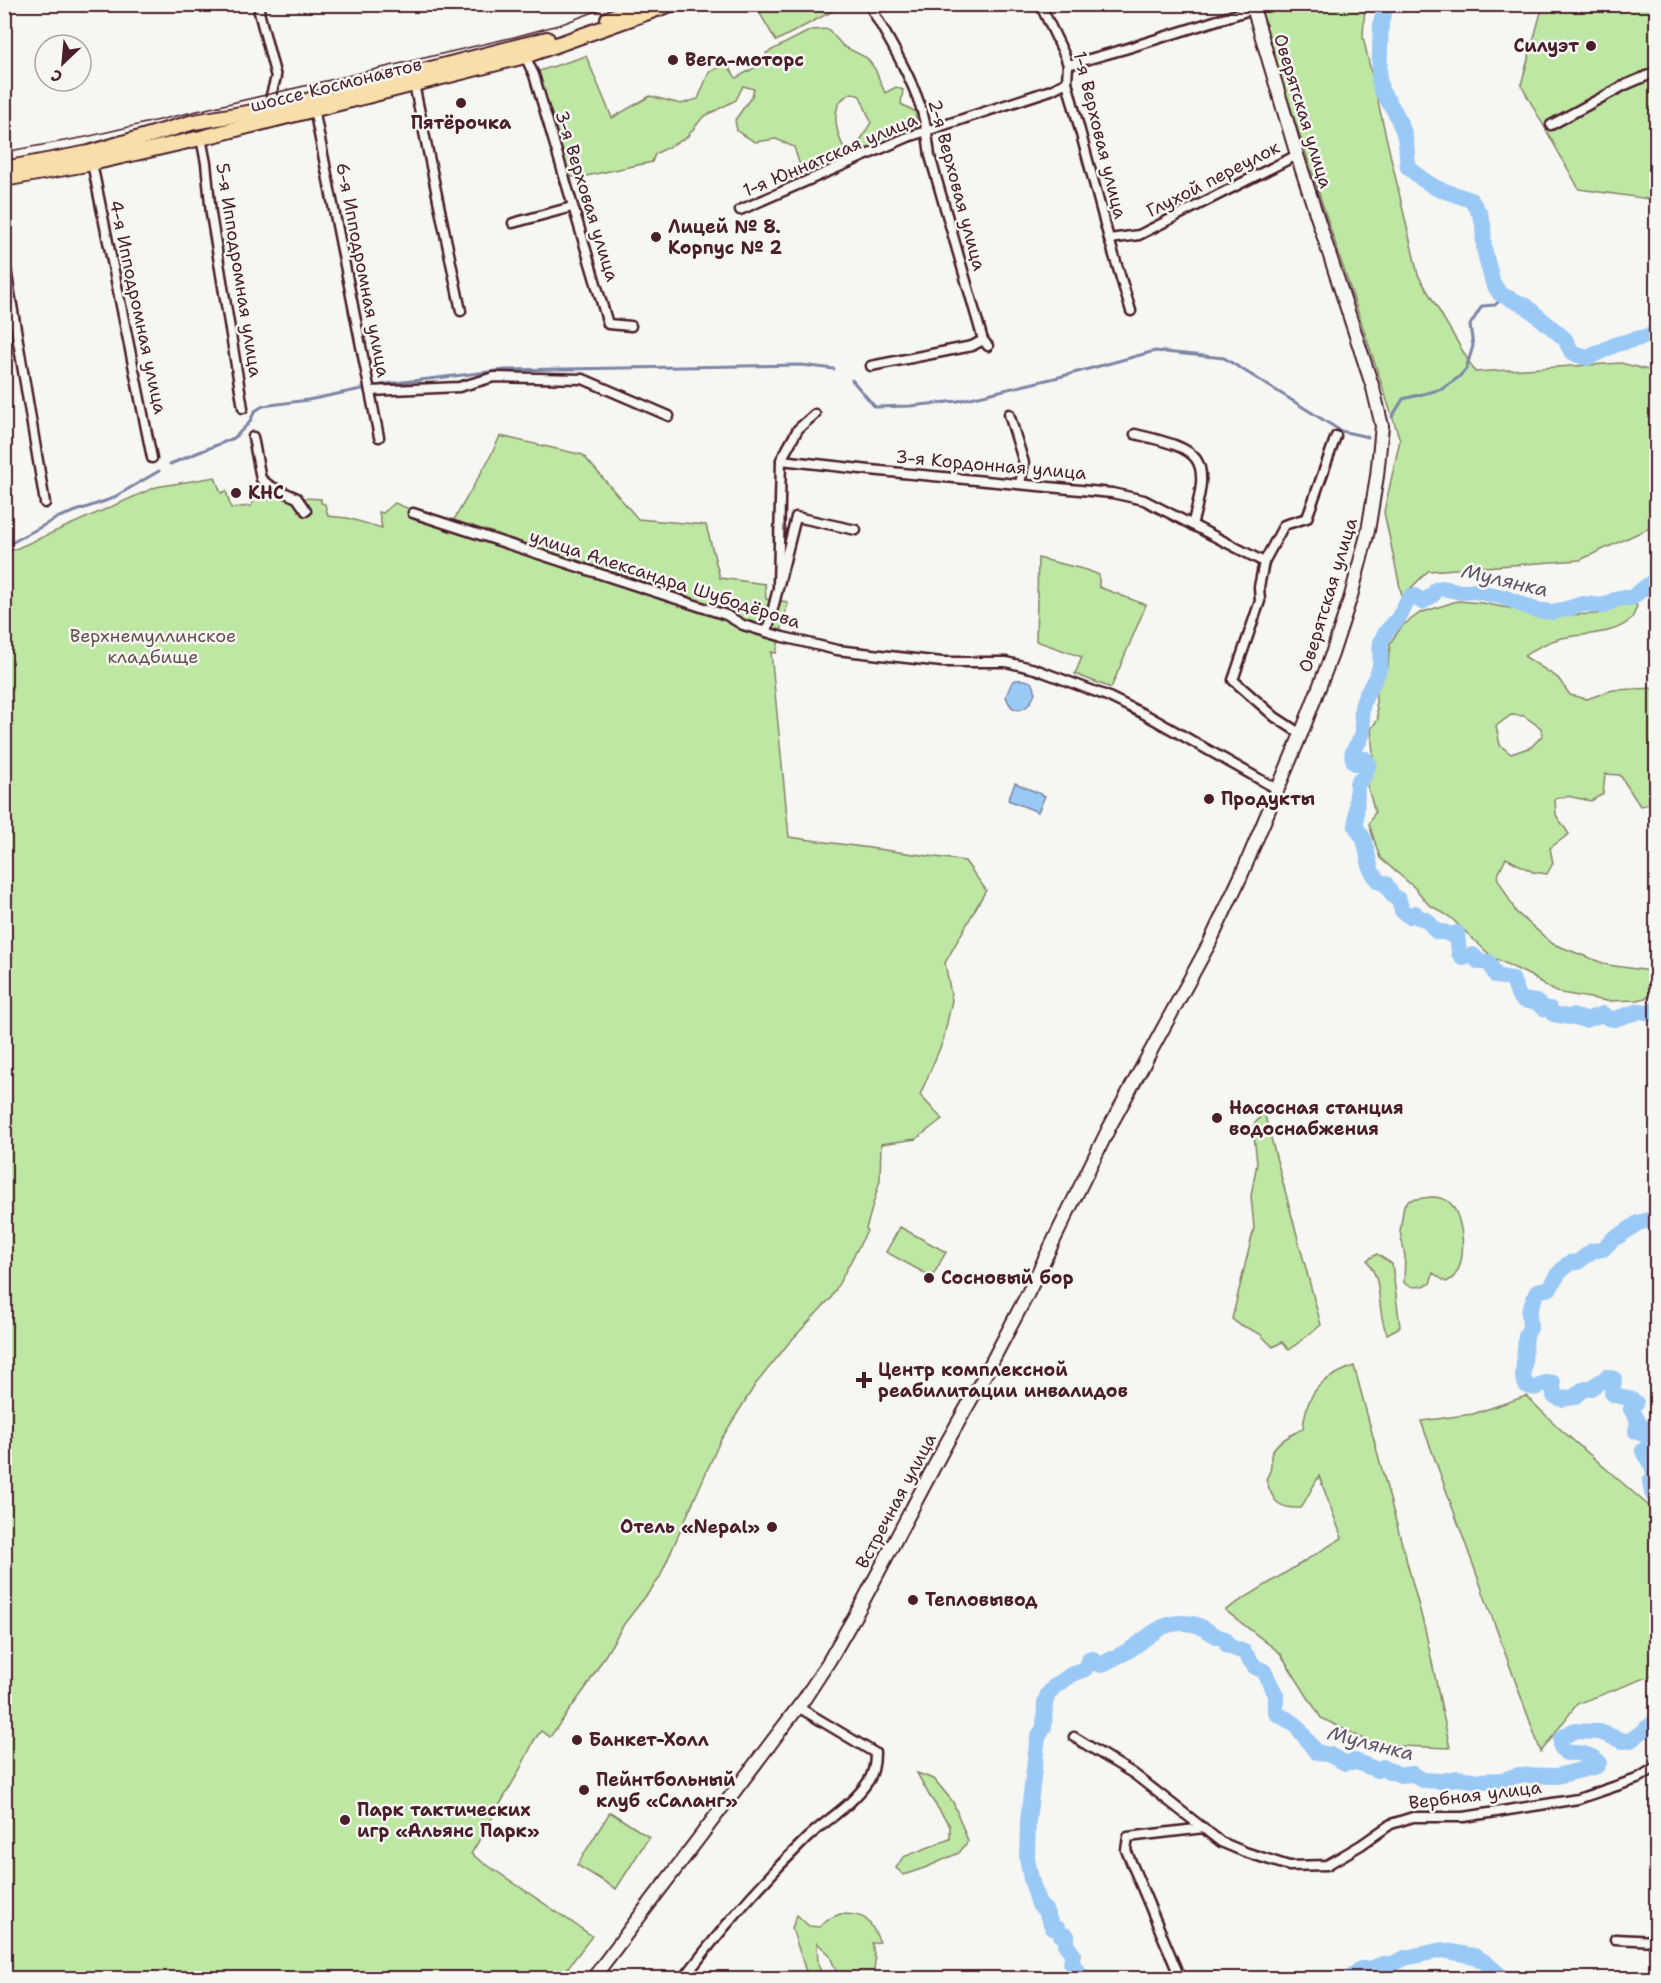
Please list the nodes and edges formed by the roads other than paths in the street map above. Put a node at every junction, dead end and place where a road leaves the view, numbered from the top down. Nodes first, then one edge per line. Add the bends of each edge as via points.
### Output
1 (260, 4) edge
2 (642, 4) edge
3 (671, 4) edge
4 (869, 4) edge
5 (1040, 4) edge
6 (1269, 4) edge
7 (1252, 7) edge
8 (525, 56) junction
9 (1068, 65) junction
10 (1656, 72) edge
11 (1067, 82) junction
12 (414, 84) junction
13 (283, 107) junction
14 (314, 109) junction
15 (1551, 125) dead end
16 (927, 132) junction
17 (201, 138) junction
18 (1297, 155) junction
19 (92, 163) junction
20 (4, 169) edge
21 (4, 179) edge
22 (572, 207) junction
23 (740, 210) dead end
24 (513, 223) dead end
25 (1109, 239) junction
26 (4, 257) edge
27 (461, 311) dead end
28 (1131, 311) dead end
29 (631, 326) dead end
30 (872, 366) dead end
31 (369, 391) junction
32 (243, 408) dead end
33 (815, 414) dead end
34 (1009, 414) dead end
35 (669, 416) dead end
36 (1135, 434) dead end
37 (1336, 436) dead end
38 (253, 437) dead end
39 (379, 437) dead end
40 (152, 458) dead end
41 (781, 460) junction
42 (1020, 484) junction
43 (45, 503) dead end
44 (306, 511) dead end
45 (413, 513) dead end
46 (1192, 525) junction
47 (856, 530) dead end
48 (1264, 562) junction
49 (778, 586) junction
50 (767, 632) junction
51 (1301, 734) junction
52 (1278, 789) junction
53 (1176, 1006) joint
54 (798, 1707) junction
55 (1074, 1737) dead end
56 (1656, 1767) edge
57 (1203, 1828) junction
58 (1615, 1939) dead end
59 (1656, 1941) edge
60 (593, 1978) edge
61 (684, 1978) edge
62 (1177, 1978) edge

1 - 13 street via 276,77 270,95
2 - 13 main road, шоссе Космонавтов via 553,38
3 - 8 main road, шоссе Космонавтов
4 - 16 street, 2-я Верховая улица via 920,105
5 - 9 street, 1-я Верховая улица
6 - 7 street
7 - 9 street
7 - 18 main road, Оверятская улица
8 - 12 main road, шоссе Космонавтов
8 - 22 street, 3-я Верховая улица
9 - 11 street, 1-я Верховая улица
10 - 15 street
11 - 16 street, 1-я Юннатская улица
11 - 25 street, 1-я Верховая улица
12 - 14 main road, шоссе Космонавтов
12 - 27 street
13 - 20 main road, шоссе Космонавтов via 194,122 88,153
14 - 17 main road, шоссе Космонавтов
14 - 31 street, 6-я Ипподромная улица
16 - 23 street, 1-я Юннатская улица
16 - 30 street, 2-я Верховая улица via 930,156 986,343
17 - 19 main road, шоссе Космонавтов
17 - 32 street, 5-я Ипподромная улица
18 - 25 street, Глухой переулок via 1139,234
18 - 51 main road, Оверятская улица via 1382,426 1368,531 1351,596
19 - 21 main road, шоссе Космонавтов
19 - 40 street, 4-я Ипподромная улица
22 - 24 street
22 - 29 street, 3-я Верховая улица via 608,324
25 - 28 street, 1-я Верховая улица
26 - 43 street
31 - 35 street via 459,387 494,376 583,379
31 - 39 street, 6-я Ипподромная улица
33 - 41 street via 798,429
34 - 42 street via 1024,463
36 - 46 street via 1172,442 1195,456 1203,471
37 - 48 street via 1307,518 1284,525
38 - 44 street via 261,479 295,496
41 - 42 street, 3-я Кордонная улица
41 - 49 street
42 - 46 street, 3-я Кордонная улица via 1144,500
45 - 50 street, улица Александра Шубодёрова via 726,615
46 - 48 street, 3-я Кордонная улица
47 - 49 street via 796,517
48 - 51 street via 1260,601 1233,680
49 - 50 street
50 - 52 street, улица Александра Шубодёрова via 837,650 942,662 1006,662 1035,669 1138,710
51 - 52 main road, Оверятская улица
52 - 53 main road, Оверятская улица via 1215,932
53 - 54 main road, Встречная улица via 860,1607
54 - 60 main road, Встречная улица
54 - 61 street via 876,1753 873,1773 854,1799 807,1839 715,1937
55 - 57 street, Вербная улица via 1134,1774
56 - 57 street, Вербная улица via 1637,1779 1578,1798 1464,1817 1413,1817 1391,1824 1327,1865 1289,1866 1221,1842
57 - 62 street via 1128,1838 1126,1850
58 - 59 street

